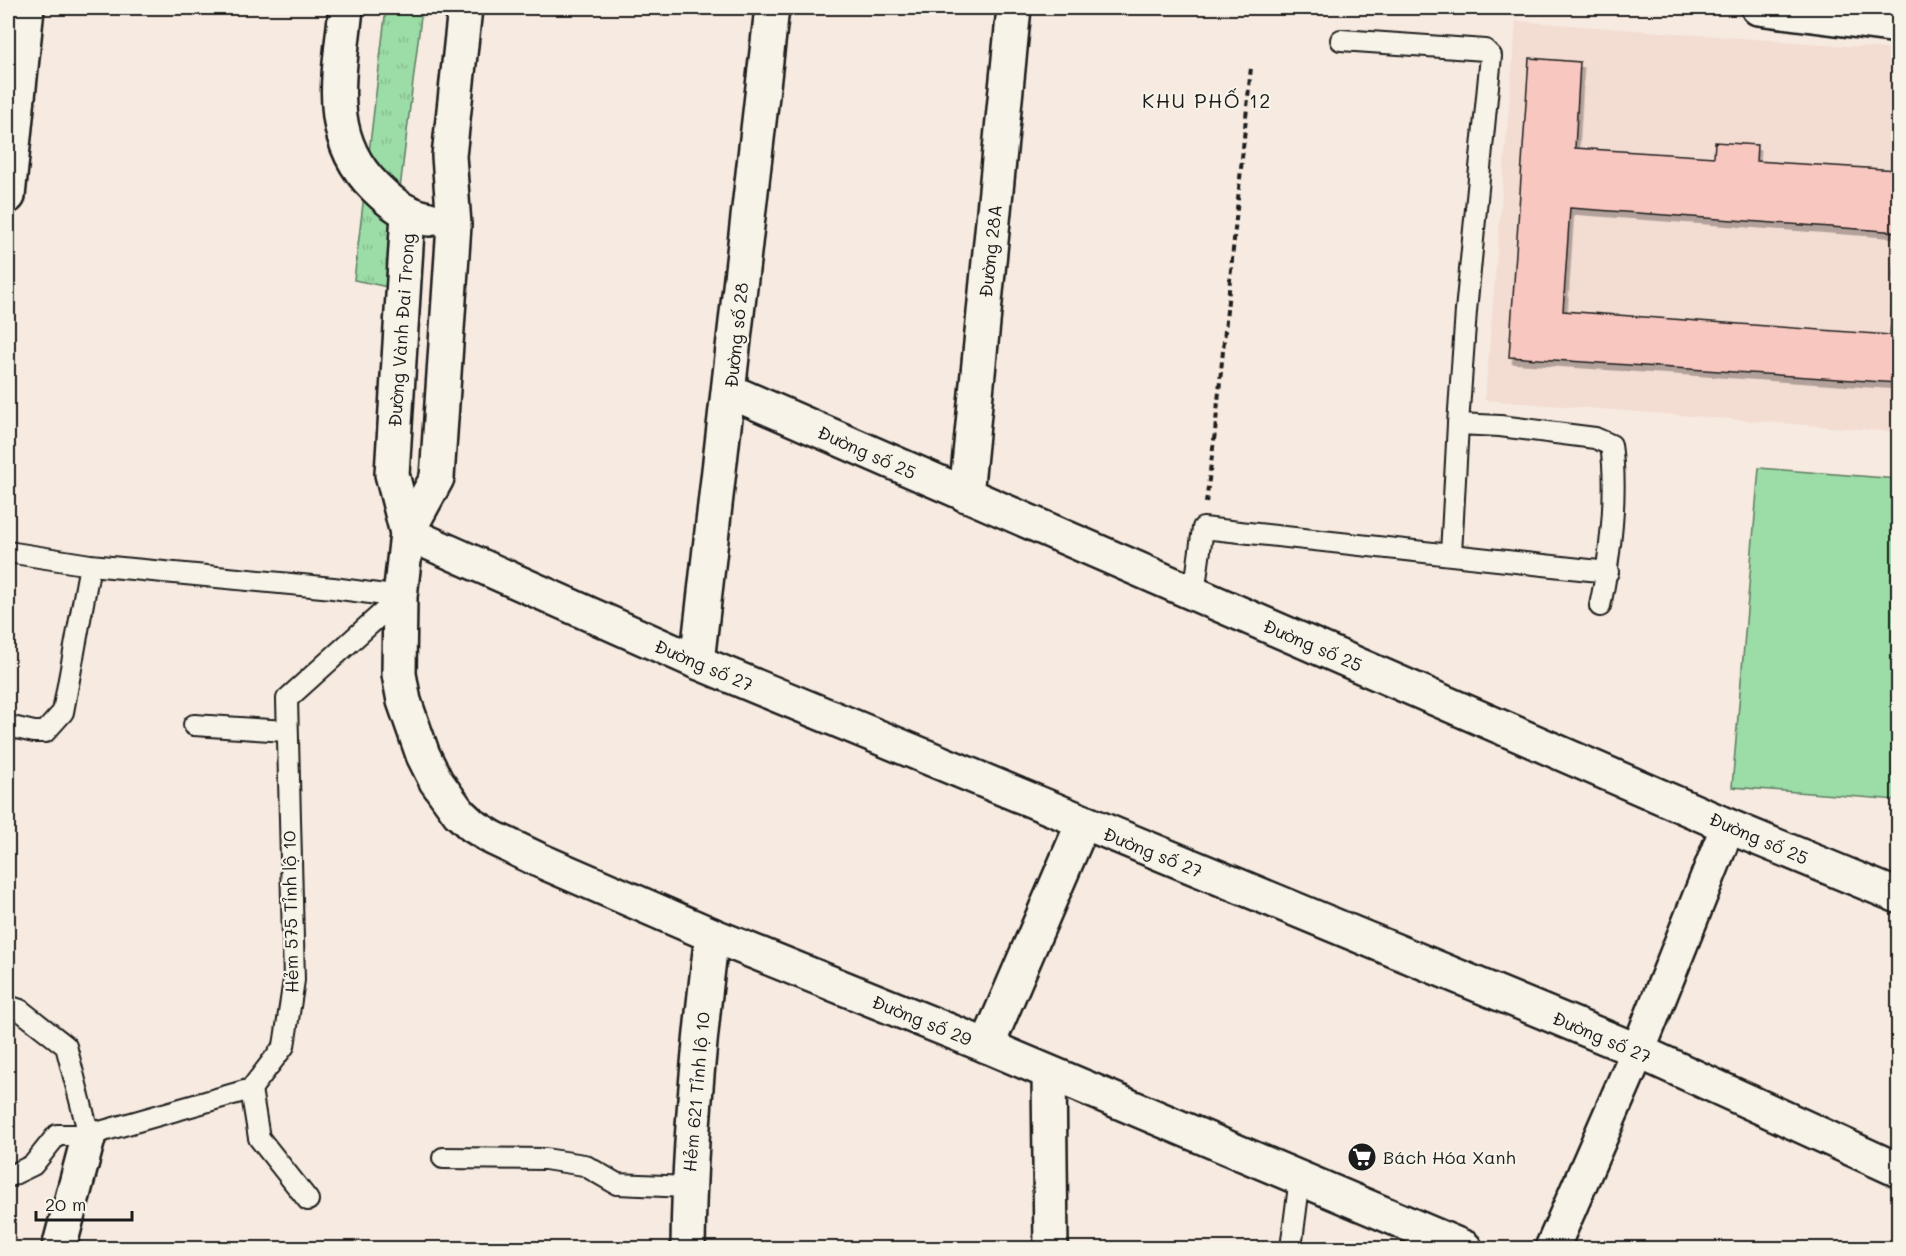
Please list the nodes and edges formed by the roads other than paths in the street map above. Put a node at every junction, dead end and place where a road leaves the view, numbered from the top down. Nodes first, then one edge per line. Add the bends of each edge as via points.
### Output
1 (27, 8) edge
2 (346, 8) edge
3 (465, 8) edge
4 (772, 8) edge
5 (1014, 8) edge
6 (1758, 8) edge
7 (1899, 26) edge
8 (1341, 40) dead end
9 (10, 152) edge
10 (8, 196) edge
11 (408, 214) junction
12 (454, 225) junction
13 (729, 391) junction
14 (1458, 424) junction
15 (966, 495) junction
16 (407, 533) junction
17 (8, 552) edge
18 (1451, 554) junction
19 (90, 565) junction
20 (1608, 572) junction
21 (1194, 594) junction
22 (400, 597) junction
23 (1600, 606) dead end
24 (697, 663) junction
25 (194, 725) dead end
26 (8, 727) edge
27 (286, 731) junction
28 (419, 743) joint
29 (1083, 823) junction
30 (1728, 826) junction
31 (1899, 896) edge
32 (712, 935) junction
33 (8, 1006) edge
34 (987, 1046) junction
35 (1638, 1051) junction
36 (1049, 1073) junction
37 (251, 1089) junction
38 (89, 1135) junction
39 (443, 1158) dead end
40 (1899, 1170) edge
41 (8, 1177) edge
42 (1300, 1178) junction
43 (688, 1187) junction
44 (308, 1200) dead end
45 (59, 1248) edge
46 (688, 1248) edge
47 (1051, 1248) edge
48 (1292, 1248) edge
49 (1465, 1248) edge
50 (1552, 1248) edge

1 - 9 street
2 - 11 street, Đường Vành Đai Trong via 339,93 344,142 365,177
3 - 12 street, Đường Vành Đai Trong via 448,156
4 - 13 street, Đường số 28
5 - 15 street, Đường 28A
6 - 7 street
8 - 14 lane via 1485,50 1491,56
9 - 10 street
11 - 12 street
11 - 16 street, Đường Vành Đai Trong via 392,474
12 - 16 street, Đường Vành Đai Trong via 438,478
13 - 15 street, Đường số 25
13 - 24 street, Đường số 28
14 - 18 lane
14 - 20 lane via 1595,438 1611,445 1614,469
15 - 21 street, Đường số 25
16 - 22 street, Đường Vành Đai Trong
16 - 24 street, Đường số 27
17 - 19 lane
18 - 20 lane
18 - 21 lane via 1203,528
19 - 22 lane
19 - 26 lane via 63,712 45,732
20 - 23 lane
21 - 30 street, Đường số 25
22 - 27 lane, Hẻm 575 Tỉnh lộ 10 via 287,699
22 - 28 street, Đường Vành Đai Trong via 400,687
24 - 29 street, Đường số 27
25 - 27 lane
27 - 37 lane, Hẻm 575 Tỉnh lộ 10 via 294,980 284,1046
28 - 32 street, Đường số 29 via 446,797 472,825 539,860
29 - 34 street
29 - 35 street, Đường số 27
30 - 31 street, Đường số 25
30 - 35 street
32 - 34 street, Đường số 29
32 - 43 street, Hẻm 621 Tỉnh lộ 10 via 698,1047
33 - 38 lane via 20,1010 66,1046
34 - 36 street, Đường số 29
35 - 40 street, Đường số 27
35 - 50 street
36 - 42 street, Đường số 29
36 - 47 street
37 - 38 lane
37 - 44 lane via 259,1138
38 - 41 lane via 57,1135 33,1165
38 - 45 street
39 - 43 lane via 545,1159 584,1165 617,1184
42 - 48 lane
42 - 49 street, Đường số 29
43 - 46 street, Hẻm 621 Tỉnh lộ 10

